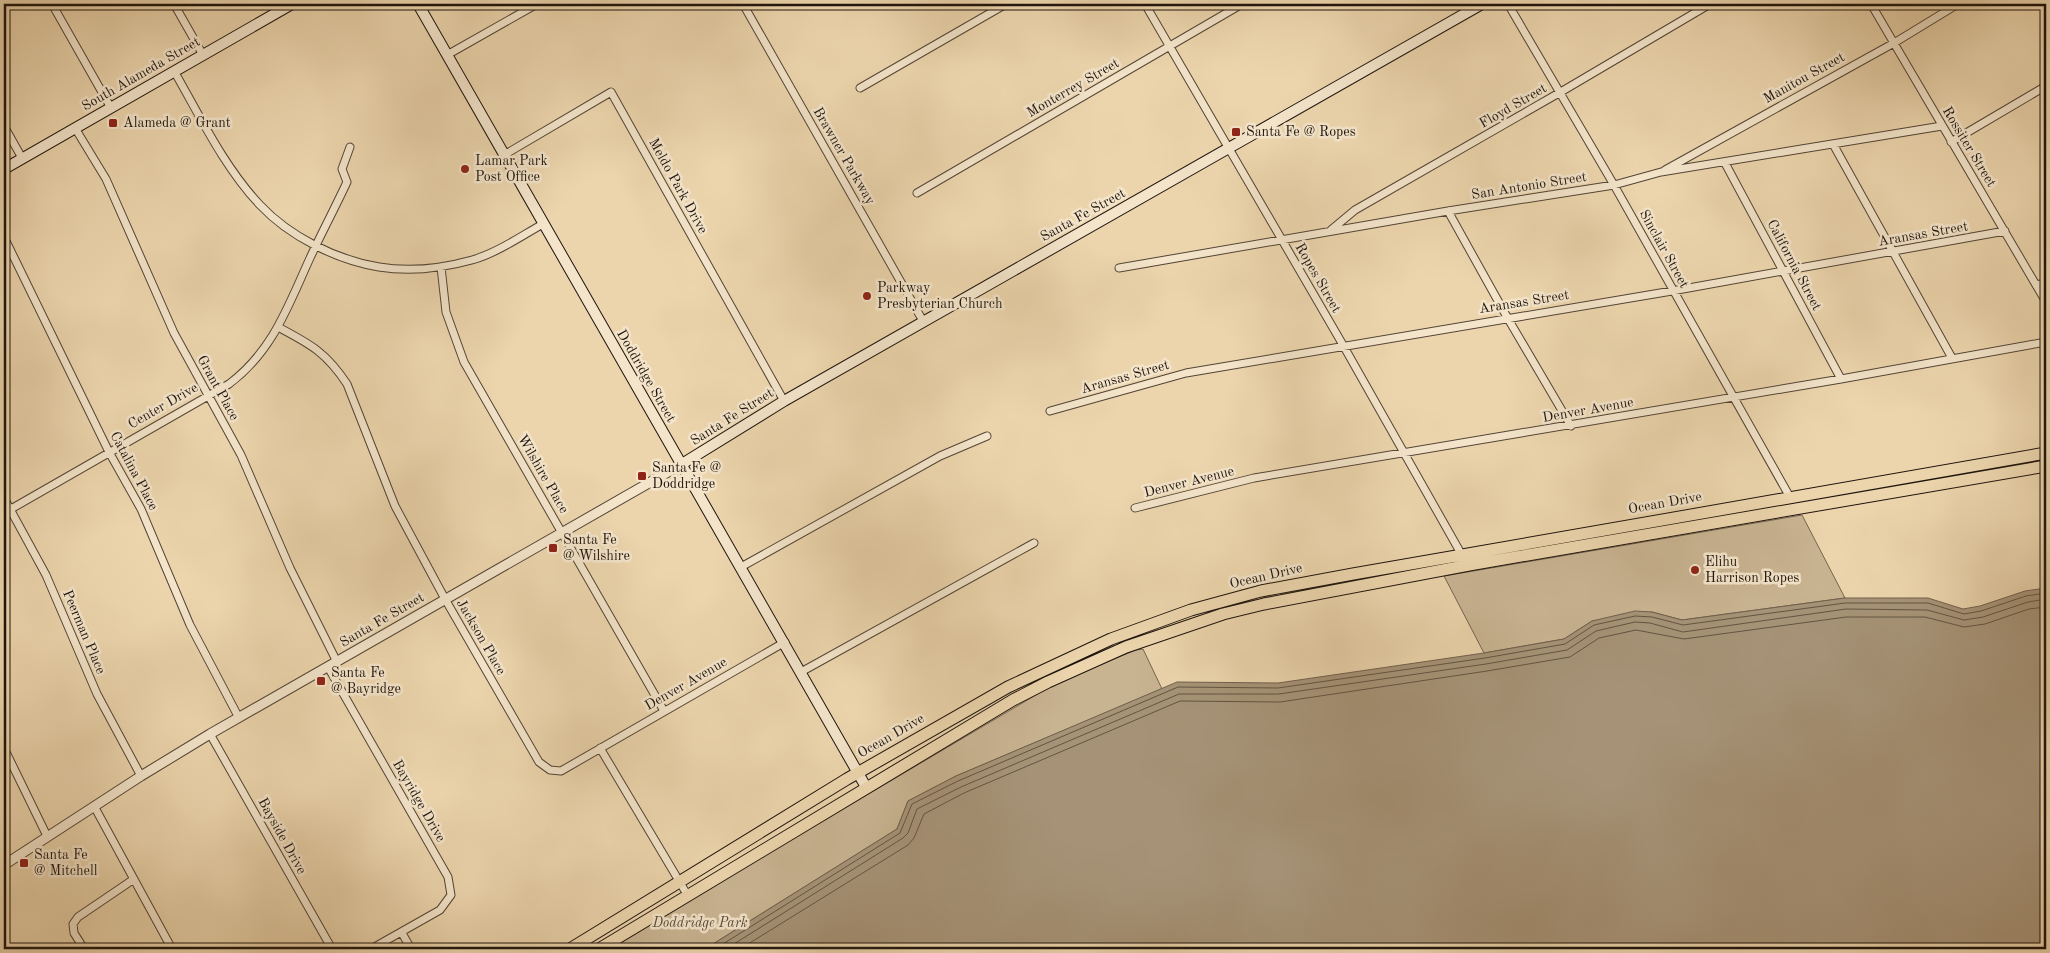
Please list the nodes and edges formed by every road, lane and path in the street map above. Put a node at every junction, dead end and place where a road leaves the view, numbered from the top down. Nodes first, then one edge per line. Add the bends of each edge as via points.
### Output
1 (52, 4) edge
2 (174, 4) edge
3 (292, 4) edge
4 (418, 4) edge
5 (537, 4) edge
6 (743, 4) edge
7 (1006, 4) edge
8 (1145, 4) edge
9 (1242, 4) edge
10 (1482, 4) edge
11 (1508, 4) edge
12 (1710, 4) edge
13 (1871, 4) edge
14 (1958, 4) edge
15 (1894, 42) junction
16 (1169, 46) junction
17 (202, 55) junction
18 (447, 55) junction
19 (174, 71) junction
20 (2046, 86) edge
21 (860, 88) dead end
22 (1560, 93) junction
23 (110, 108) junction
24 (4, 126) edge
25 (1942, 126) junction
26 (75, 128) junction
27 (1952, 142) junction
28 (1833, 144) junction
29 (350, 147) dead end
30 (1229, 148) junction
31 (504, 155) junction
32 (22, 158) junction
33 (1724, 163) junction
34 (4, 169) edge
35 (1661, 172) junction
36 (1614, 185) junction
37 (917, 193) dead end
38 (1448, 211) junction
39 (543, 224) junction
40 (1329, 231) junction
41 (2005, 232) junction
42 (4, 237) edge
43 (1281, 239) junction
44 (316, 245) junction
45 (1893, 252) junction
46 (440, 267) junction
47 (1119, 268) dead end
48 (1783, 270) junction
49 (2046, 283) edge
50 (2036, 285) junction
51 (1672, 291) junction
52 (2046, 302) edge
53 (1507, 317) junction
54 (923, 321) junction
55 (278, 326) junction
56 (2046, 342) edge
57 (1343, 345) junction
58 (1952, 358) junction
59 (1841, 379) junction
60 (206, 395) junction
61 (1732, 396) junction
62 (784, 401) junction
63 (1050, 411) dead end
64 (1571, 426) junction
65 (987, 436) dead end
66 (109, 452) junction
67 (1403, 454) junction
68 (2043, 454) edge
69 (1997, 462) junction
70 (682, 464) junction
71 (2044, 466) edge
72 (1946, 470) junction
73 (2000, 474) junction
74 (1949, 483) junction
75 (1868, 484) junction
76 (1870, 496) junction
77 (1790, 497) junction
78 (4, 498) edge
79 (1736, 506) junction
80 (1135, 508) dead end
81 (1795, 508) junction
82 (7, 511) edge
83 (1738, 519) junction
84 (1631, 524) junction
85 (562, 532) junction
86 (1634, 538) junction
87 (1034, 543) dead end
88 (1460, 554) junction
89 (1470, 565) junction
90 (741, 567) junction
91 (1353, 574) junction
92 (1309, 582) junction
93 (1356, 586) junction
94 (1262, 592) junction
95 (1312, 594) junction
96 (445, 599) junction
97 (1220, 602) junction
98 (1264, 604) junction
99 (1223, 614) junction
100 (784, 642) junction
101 (1073, 656) junction
102 (337, 662) junction
103 (328, 667) junction
104 (1079, 668) junction
105 (801, 672) junction
106 (664, 711) junction
107 (239, 718) junction
108 (210, 734) junction
109 (4, 748) edge
110 (600, 748) junction
111 (858, 772) junction
112 (141, 776) junction
113 (866, 787) junction
114 (94, 806) junction
115 (47, 836) junction
116 (4, 866) edge
117 (134, 879) junction
118 (679, 881) junction
119 (688, 896) junction
120 (616, 921) junction
121 (402, 933) junction
122 (625, 934) junction
123 (84, 949) edge
124 (172, 949) edge
125 (332, 949) edge
126 (371, 949) edge
127 (411, 949) edge
128 (570, 949) edge
129 (599, 949) edge

1 - 23 street
2 - 17 street
3 - 17 main road, South Alameda Street
4 - 18 main road, Doddridge Street
5 - 18 street
6 - 54 street, Brawner Parkway
7 - 21 street
8 - 16 street, Ropes Street
9 - 16 street, Monterrey Street
10 - 30 main road, Santa Fe Street
11 - 22 street, Sinclair Street
12 - 22 street, Floyd Street
13 - 15 street, Rossiter Street
14 - 15 street, Manitou Street
15 - 25 street, Rossiter Street
15 - 35 street, Manitou Street
16 - 30 street, Ropes Street
16 - 37 street, Monterrey Street
17 - 19 main road, South Alameda Street
18 - 31 main road, Doddridge Street
19 - 23 main road, South Alameda Street
19 - 44 street via 233,172 260,205 283,226
20 - 27 street
22 - 36 street, Sinclair Street
22 - 40 street, Floyd Street via 1355,210
23 - 26 main road, South Alameda Street
24 - 32 street
25 - 27 street, Rossiter Street
25 - 28 street, San Antonio Street
26 - 32 main road, South Alameda Street
26 - 60 street, Grant Place via 106,179 174,333
27 - 41 street, Rossiter Street
28 - 33 street, San Antonio Street
28 - 45 street
29 - 44 street, Center Drive via 342,169 347,182
30 - 43 street, Ropes Street
30 - 54 main road, Santa Fe Street
31 - 39 main road, Doddridge Street
31 - 62 street, Meldo Park Drive via 611,92
32 - 34 main road, South Alameda Street
33 - 35 street, San Antonio Street
33 - 48 street, California Street
35 - 36 street, San Antonio Street
36 - 38 street, San Antonio Street
36 - 51 street, Sinclair Street
38 - 40 street, San Antonio Street
38 - 53 street
39 - 46 street via 474,259
39 - 70 main road, Doddridge Street
40 - 43 street, San Antonio Street
41 - 45 street, Aransas Street
41 - 50 street, Rossiter Street
42 - 66 street, Catalina Place
43 - 47 street, San Antonio Street
43 - 57 street, Ropes Street
44 - 46 street via 348,259 379,267
44 - 55 street, Center Drive
45 - 48 street, Aransas Street
45 - 58 street
46 - 85 street, Wilshire Place via 446,312 464,362
48 - 51 street, Aransas Street
48 - 59 street, California Street
49 - 50 street
50 - 52 street, Rossiter Street
51 - 53 street, Aransas Street
51 - 61 street, Sinclair Street
53 - 57 street, Aransas Street
53 - 64 street
54 - 62 main road, Santa Fe Street
55 - 60 street, Center Drive via 267,346 245,372
55 - 96 street, Jackson Place via 313,346 331,362 347,384 395,506
56 - 58 street, Denver Avenue
57 - 63 street, Aransas Street via 1186,373
57 - 67 street, Ropes Street
58 - 59 street, Denver Avenue
59 - 61 street, Denver Avenue
60 - 66 street, Center Drive
60 - 102 street, Grant Place via 241,455 290,568
61 - 64 street, Denver Avenue
61 - 77 street, Sinclair Street
62 - 70 main road, Santa Fe Street
64 - 67 street, Denver Avenue
65 - 90 street via 940,456
66 - 82 street, Center Drive
66 - 107 street, Catalina Place via 141,509 190,626
67 - 80 street, Denver Avenue via 1254,478
67 - 88 street, Ropes Street
68 - 69 main road, Ocean Drive
68 - 71 main road
69 - 72 main road, Ocean Drive
69 - 73 main road
70 - 85 street, Santa Fe Street
70 - 90 main road, Doddridge Street
71 - 73 main road, Ocean Drive
72 - 74 main road
72 - 75 main road, Ocean Drive
73 - 74 main road, Ocean Drive
74 - 76 main road, Ocean Drive
75 - 76 main road
75 - 77 main road, Ocean Drive
76 - 81 main road, Ocean Drive
77 - 79 main road, Ocean Drive
77 - 81 street, Sinclair Street
78 - 82 street, Peerman Place
79 - 83 main road
79 - 84 main road, Ocean Drive
81 - 83 main road, Ocean Drive
82 - 112 street, Peerman Place via 46,575 97,694
83 - 86 main road, Ocean Drive
84 - 86 main road
84 - 88 main road, Ocean Drive
85 - 96 street, Santa Fe Street
85 - 106 street, Wilshire Place
86 - 89 main road, Ocean Drive
87 - 105 street
88 - 89 street, Ropes Street
88 - 91 main road, Ocean Drive
89 - 93 main road, Ocean Drive
90 - 100 main road, Doddridge Street
91 - 92 main road, Ocean Drive
91 - 93 main road
92 - 94 main road, Ocean Drive
92 - 95 main road
93 - 95 main road, Ocean Drive
94 - 97 main road, Ocean Drive
94 - 98 main road
95 - 98 main road, Ocean Drive
96 - 102 street, Santa Fe Street
96 - 110 street, Jackson Place via 538,762 550,770 561,771
97 - 99 main road
97 - 101 main road, Ocean Drive via 1154,623
98 - 99 main road, Ocean Drive
99 - 104 main road, Ocean Drive via 1126,647
100 - 105 main road, Doddridge Street
100 - 106 street, Denver Avenue
101 - 104 main road
101 - 111 main road, Ocean Drive via 1008,687
102 - 103 street, Santa Fe Street
103 - 107 street, Santa Fe Street
103 - 121 street, Bayridge Drive via 448,877 451,894 440,910
104 - 113 main road, Ocean Drive via 1013,700
105 - 111 main road, Doddridge Street
106 - 110 street, Denver Avenue
107 - 108 street, Santa Fe Street
108 - 112 street, Santa Fe Street
108 - 125 street, Bayside Drive
109 - 115 street
110 - 118 street
111 - 113 main road, Doddridge Street
111 - 118 main road, Ocean Drive
112 - 114 street, Santa Fe Street
113 - 119 main road, Ocean Drive
114 - 115 street, Santa Fe Street
114 - 117 street
115 - 116 street, Santa Fe Street
117 - 123 street via 78,917 73,924 74,933
117 - 124 street
118 - 119 street
118 - 120 main road, Ocean Drive
119 - 122 main road, Ocean Drive
120 - 122 main road
120 - 128 main road, Ocean Drive
121 - 126 street
121 - 127 street
122 - 129 main road, Ocean Drive

